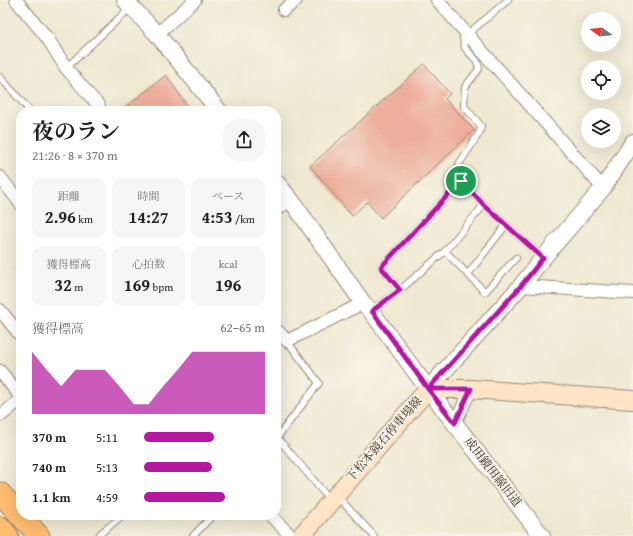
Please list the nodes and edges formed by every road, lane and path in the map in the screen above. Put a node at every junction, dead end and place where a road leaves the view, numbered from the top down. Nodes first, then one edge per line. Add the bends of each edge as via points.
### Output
1 (16, 0) edge
2 (195, 0) edge
3 (296, 0) edge
4 (437, 0) edge
5 (508, 0) edge
6 (128, 4) edge
7 (284, 10) dead end
8 (157, 34) junction
9 (467, 34) junction
10 (66, 68) junction
11 (0, 77) edge
12 (26, 106) edge
13 (99, 106) dead end
14 (215, 106) edge
15 (633, 142) edge
16 (0, 177) edge
17 (461, 181) junction
18 (281, 188) edge
19 (603, 188) junction
20 (16, 198) edge
21 (291, 200) junction
22 (484, 205) junction
23 (281, 207) edge
24 (506, 225) junction
25 (445, 251) junction
26 (516, 258) dead end
27 (543, 258) junction
28 (468, 274) junction
29 (521, 286) junction
30 (400, 290) junction
31 (633, 293) edge
32 (367, 307) junction
33 (0, 310) edge
34 (16, 330) edge
35 (281, 335) edge
36 (287, 342) junction
37 (0, 370) edge
38 (428, 389) junction
39 (471, 389) junction
40 (16, 391) edge
41 (633, 400) edge
42 (16, 402) edge
43 (2, 415) dead end
44 (455, 423) junction
45 (281, 431) edge
46 (281, 442) edge
47 (0, 493) edge
48 (333, 498) junction
49 (16, 511) edge
50 (24, 520) edge
51 (117, 520) edge
52 (208, 520) edge
53 (275, 520) edge
54 (0, 527) edge
55 (308, 533) edge
56 (100, 534) dead end
57 (8, 536) edge
58 (38, 536) edge
59 (193, 536) edge
60 (291, 536) edge
61 (374, 536) edge
62 (542, 536) edge

1 - 10 street via 48,39
2 - 8 street
3 - 7 street
4 - 9 street
5 - 9 lane
6 - 8 street
6 - 10 lane
8 - 14 street
9 - 17 lane via 463,38 465,48 477,61 479,69 465,87 464,106 481,126 480,132 459,164
9 - 19 street
10 - 13 street
11 - 12 lane
15 - 19 street
16 - 20 street
17 - 22 lane
17 - 30 lane via 381,267
18 - 21 street, 成田鏡田線旧道
19 - 27 street
21 - 23 street
21 - 32 street, 成田鏡田線旧道
22 - 24 lane
22 - 25 lane
24 - 27 lane
24 - 28 lane
25 - 28 lane
25 - 30 lane
26 - 28 lane via 485,292
27 - 29 street
29 - 31 street
29 - 38 street
30 - 32 lane
32 - 36 street
32 - 38 street, 成田鏡田線旧道
33 - 34 street
35 - 36 street
36 - 45 lane via 319,383
37 - 40 street
38 - 39 main road, 下松本鏡石停車場線
38 - 44 street, 成田鏡田線旧道
38 - 48 main road, 下松本鏡石停車場線
39 - 41 main road, 下松本鏡石停車場線
39 - 44 street
42 - 43 street
44 - 62 street, 成田鏡田線旧道
46 - 48 lane
47 - 49 highway
48 - 55 main road, 下松本鏡石停車場線
48 - 61 lane
50 - 58 highway
51 - 56 lane
52 - 59 lane
53 - 60 street
54 - 57 highway

